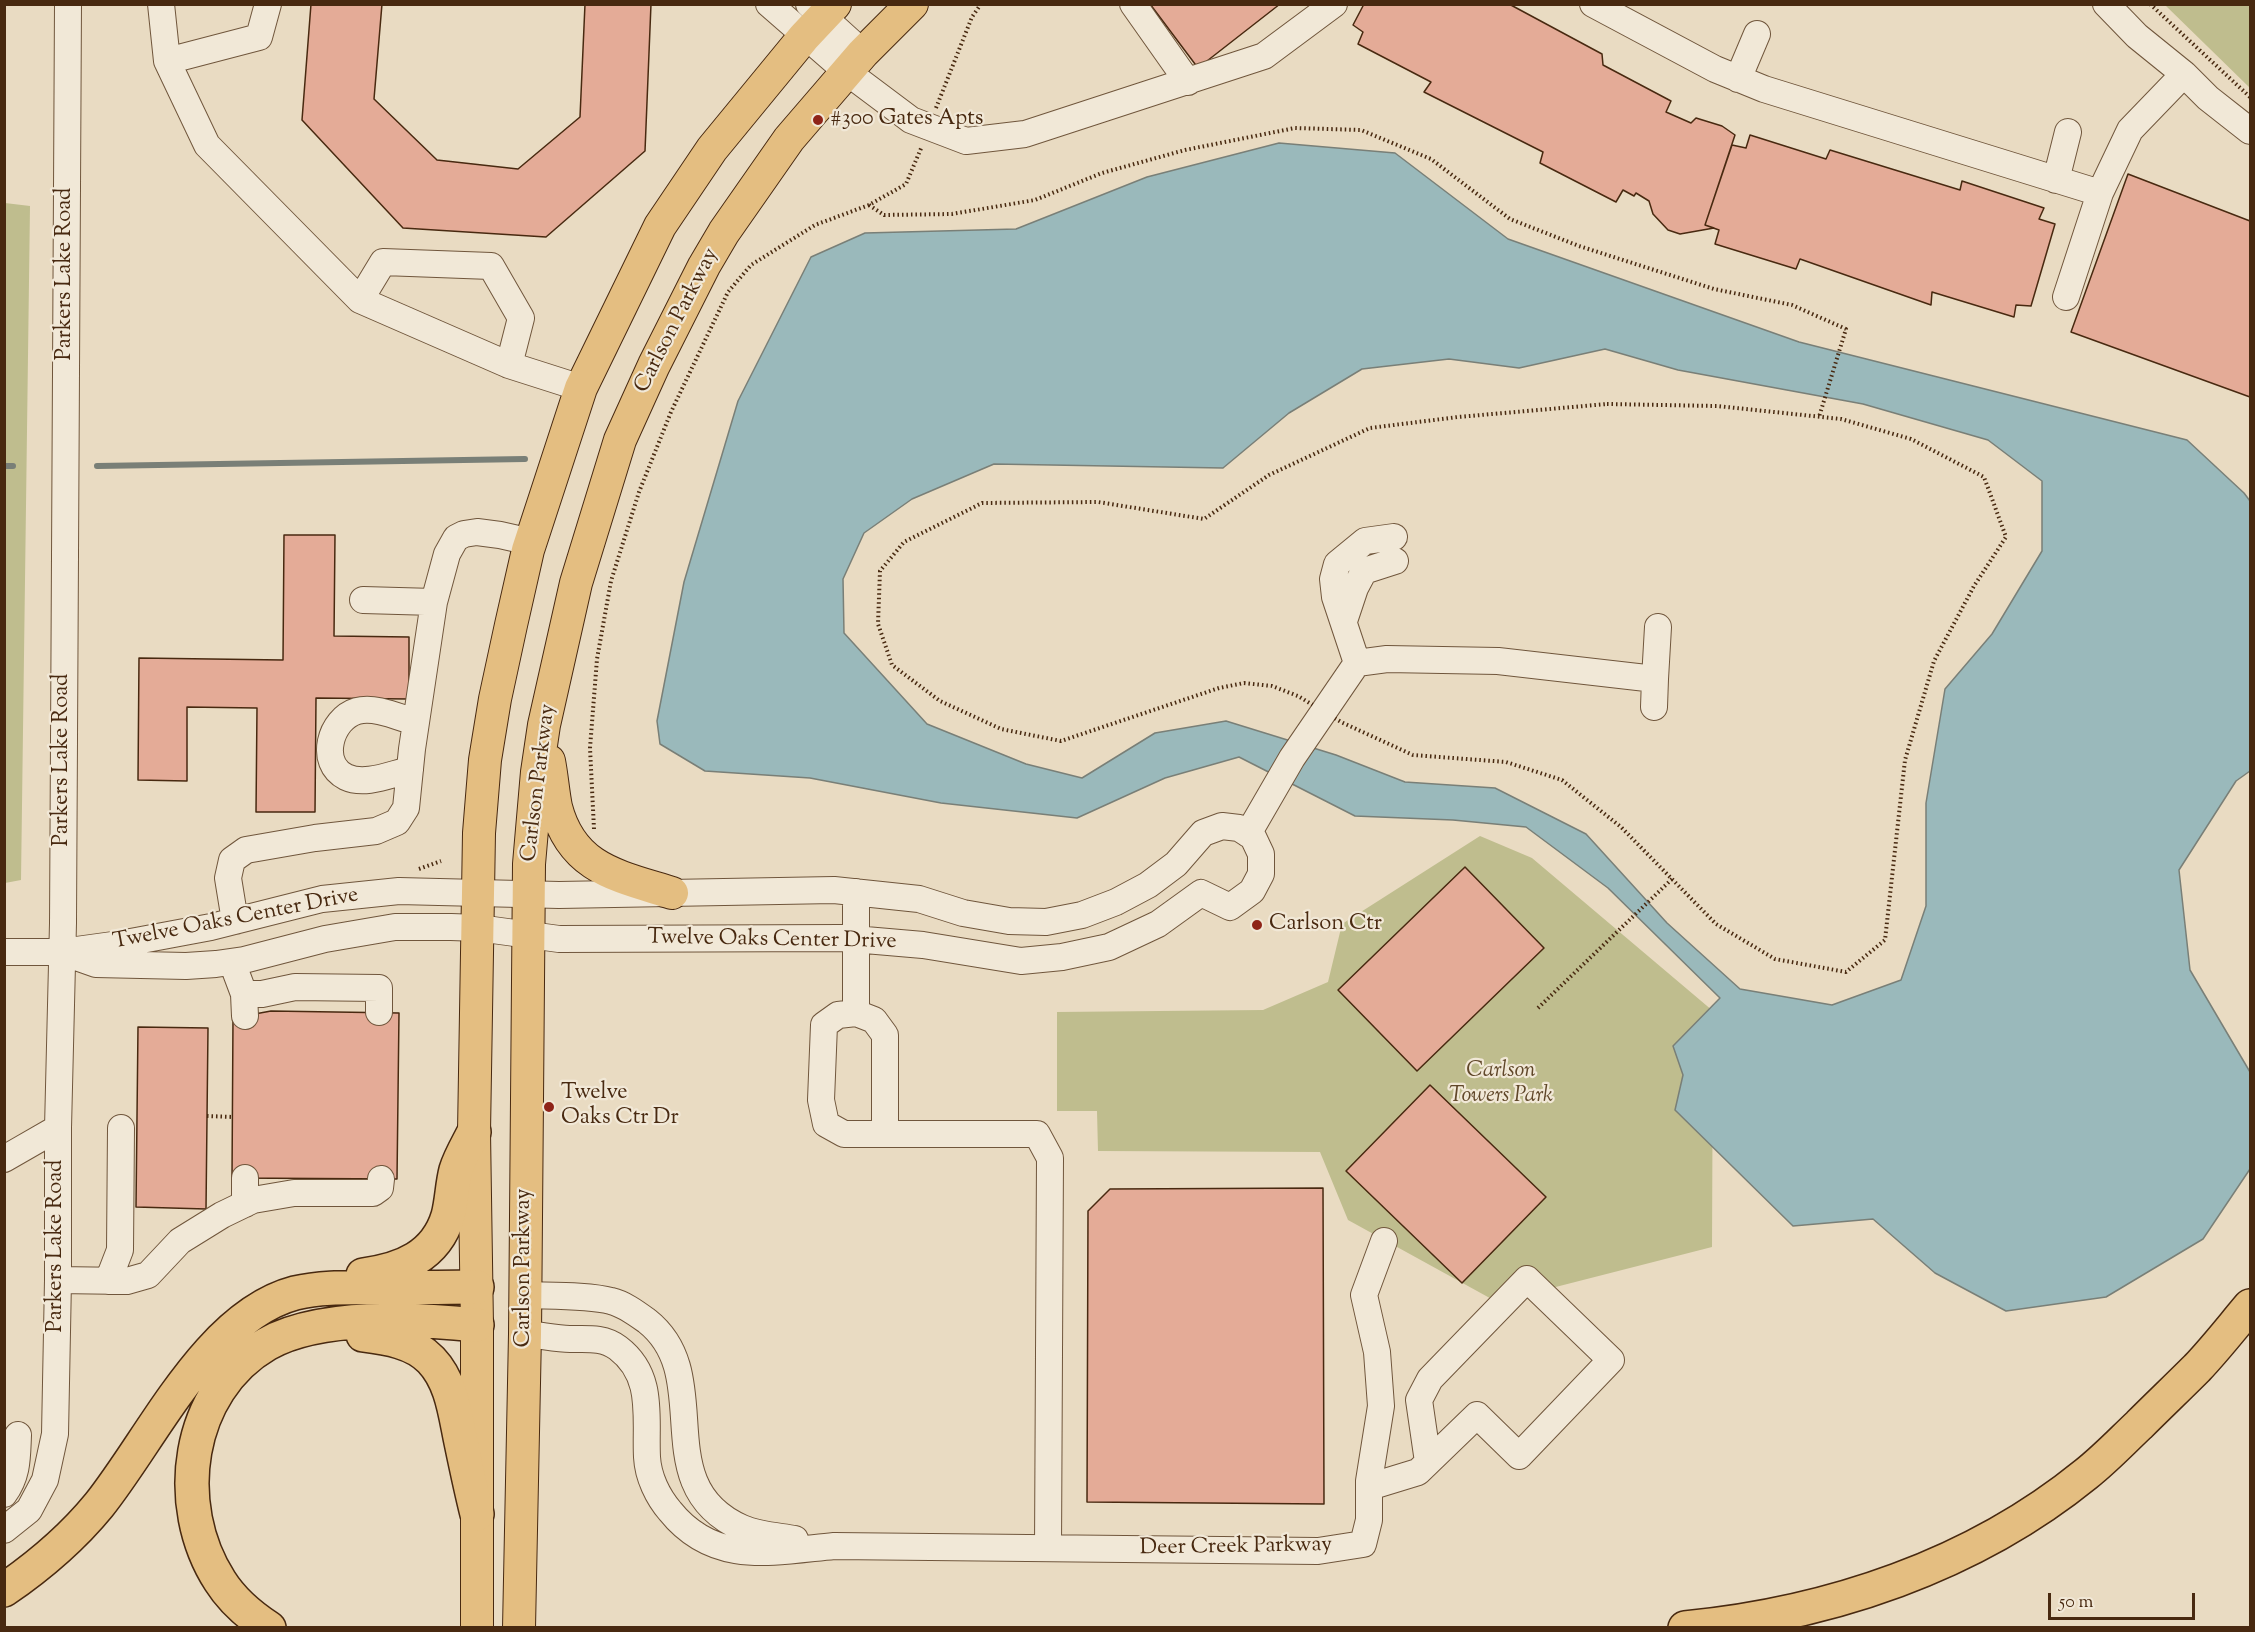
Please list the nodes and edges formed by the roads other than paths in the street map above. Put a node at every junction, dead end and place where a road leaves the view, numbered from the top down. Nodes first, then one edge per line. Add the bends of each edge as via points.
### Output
1 (68, 4) edge
2 (161, 4) edge
3 (268, 4) edge
4 (769, 4) edge
5 (912, 4) edge
6 (1133, 4) edge
7 (1334, 4) edge
8 (1593, 4) edge
9 (2106, 4) edge
10 (818, 16) edge
11 (1757, 34) dead end
12 (166, 61) junction
13 (855, 63) junction
14 (2184, 74) junction
15 (1738, 79) junction
16 (1188, 82) junction
17 (2250, 131) edge
18 (2068, 132) dead end
19 (2056, 180) junction
20 (2100, 193) junction
21 (2066, 297) dead end
22 (360, 300) junction
23 (509, 365) junction
24 (581, 388) junction
25 (531, 542) junction
26 (1395, 549) dead end
27 (363, 600) dead end
28 (434, 602) junction
29 (1658, 627) dead end
30 (1356, 663) junction
31 (1655, 679) junction
32 (1654, 707) dead end
33 (416, 722) junction
34 (544, 725) junction
35 (410, 770) junction
36 (1248, 834) junction
37 (1176, 864) junction
38 (856, 892) junction
39 (479, 893) junction
40 (672, 893) junction
41 (1201, 893) junction
42 (527, 895) junction
43 (235, 921) junction
44 (478, 928) junction
45 (527, 935) junction
46 (856, 939) junction
47 (4, 952) edge
48 (62, 952) junction
49 (232, 962) junction
50 (379, 1012) dead end
51 (856, 1013) junction
52 (58, 1128) junction
53 (121, 1128) dead end
54 (474, 1132) junction
55 (885, 1134) junction
56 (4, 1159) edge
57 (245, 1178) dead end
58 (381, 1179) dead end
59 (245, 1204) junction
60 (1384, 1240) dead end
61 (58, 1280) junction
62 (108, 1281) junction
63 (477, 1287) junction
64 (306, 1291) junction
65 (525, 1295) junction
66 (2250, 1306) edge
67 (477, 1325) junction
68 (296, 1332) junction
69 (525, 1334) junction
70 (55, 1434) junction
71 (11, 1435) edge
72 (1428, 1462) junction
73 (1369, 1487) junction
74 (4, 1494) edge
75 (477, 1514) junction
76 (4, 1530) edge
77 (834, 1545) junction
78 (1048, 1548) junction
79 (4, 1590) edge
80 (519, 1613) edge
81 (269, 1628) edge
82 (477, 1628) edge
83 (1685, 1628) edge

1 - 48 street, Parkers Lake Road
2 - 12 street
3 - 12 street via 259,37
4 - 10 street
5 - 13 main road, Carlson Parkway
6 - 16 street
7 - 16 street via 1264,56
8 - 15 street
9 - 14 street via 2137,36
10 - 13 street
10 - 24 main road via 712,149 660,226
11 - 15 street
12 - 22 street via 207,145
13 - 16 street via 911,120 966,141 1024,134
13 - 34 main road, Carlson Parkway via 789,139 724,232 654,365 620,440 590,536
14 - 17 street
14 - 20 street via 2130,130
15 - 19 street
18 - 19 street
19 - 20 street
20 - 21 street
22 - 23 street
22 - 23 street via 383,262 491,266 521,318
23 - 24 street
24 - 25 main road
25 - 28 street via 477,532 456,538
25 - 39 main road via 485,760
26 - 30 street via 1365,541 1338,564 1334,588
27 - 28 street
28 - 33 street
29 - 31 street
30 - 31 street via 1387,659 1498,661
30 - 36 street
31 - 32 street
33 - 35 street
33 - 35 street via 370,710 358,711 338,723 330,745 337,768 345,777 372,779
34 - 40 main road via 556,807 577,851 621,877
34 - 42 main road, Carlson Parkway
35 - 43 street via 406,808 397,822 376,831 246,850 232,860 228,878
36 - 37 street, Twelve Oaks Center Drive via 1239,828 1222,826 1203,833
36 - 41 street via 1261,854 1261,874 1252,891 1230,907
37 - 38 street, Twelve Oaks Center Drive via 1116,902 1082,915 1046,922 1008,921 963,913 919,899
37 - 41 street
38 - 40 street, Twelve Oaks Center Drive
38 - 46 street
39 - 42 street, Twelve Oaks Center Drive
39 - 43 street, Twelve Oaks Center Drive via 363,893 321,899
39 - 44 main road
40 - 42 street, Twelve Oaks Center Drive
41 - 46 street, Twelve Oaks Center Drive via 1158,924 1109,947 1062,957 1021,961
42 - 45 main road, Carlson Parkway
43 - 48 street, Twelve Oaks Center Drive
44 - 45 street, Twelve Oaks Center Drive
44 - 49 street, Twelve Oaks Center Drive via 395,927
44 - 54 main road
45 - 46 street, Twelve Oaks Center Drive via 559,939
45 - 65 main road, Carlson Parkway
46 - 51 street
47 - 48 street, Twelve Oaks Center Drive
48 - 49 street, Twelve Oaks Center Drive via 96,964 186,966
48 - 52 street, Parkers Lake Road
49 - 50 street via 245,1005 262,994 295,987 379,988
51 - 55 street via 874,1020 885,1035
51 - 55 street via 838,1015 824,1026 821,1100 826,1124 844,1134
52 - 56 street
52 - 61 street, Parkers Lake Road
53 - 62 street via 120,1250
54 - 63 main road
54 - 64 highway via 457,1169 442,1232 423,1255 387,1272
55 - 78 street via 1037,1134 1050,1158
57 - 59 street
58 - 59 street via 380,1188 373,1194 294,1192
59 - 62 street via 180,1240 148,1275
60 - 73 street, Deer Creek Parkway via 1364,1295 1377,1352 1381,1406
61 - 62 street
61 - 70 street, Parkers Lake Road
63 - 64 highway
63 - 65 main road, Deer Creek Parkway
63 - 67 main road
64 - 79 highway via 254,1311 231,1329 205,1356 98,1507 50,1555
65 - 69 main road, Carlson Parkway
65 - 77 street, Deer Creek Parkway via 611,1300 632,1310 660,1332 679,1369 691,1477 711,1508 741,1528 757,1533
66 - 83 highway via 2199,1366 2109,1454 2018,1523 1918,1573 1844,1598 1792,1611
67 - 68 highway via 347,1322
67 - 69 main road, Deer Creek Parkway
67 - 75 main road
68 - 75 highway via 388,1339 431,1360 454,1404
68 - 81 highway via 267,1344 228,1377 207,1410 193,1463 194,1510 211,1565 244,1610
69 - 77 street, Deer Creek Parkway via 602,1341 617,1347 628,1358 639,1372 646,1393 647,1459 653,1481 662,1502 695,1535 714,1546 744,1551 776,1552
69 - 80 main road, Carlson Parkway
70 - 71 street
70 - 76 street, Parkers Lake Road via 45,1480 29,1510
71 - 74 street via 17,1465
72 - 72 street via 1477,1415 1519,1456 1611,1360 1527,1280 1430,1379 1419,1400
72 - 73 street via 1418,1472
73 - 78 street, Deer Creek Parkway via 1364,1544 1318,1551
75 - 82 main road
77 - 78 street, Deer Creek Parkway

